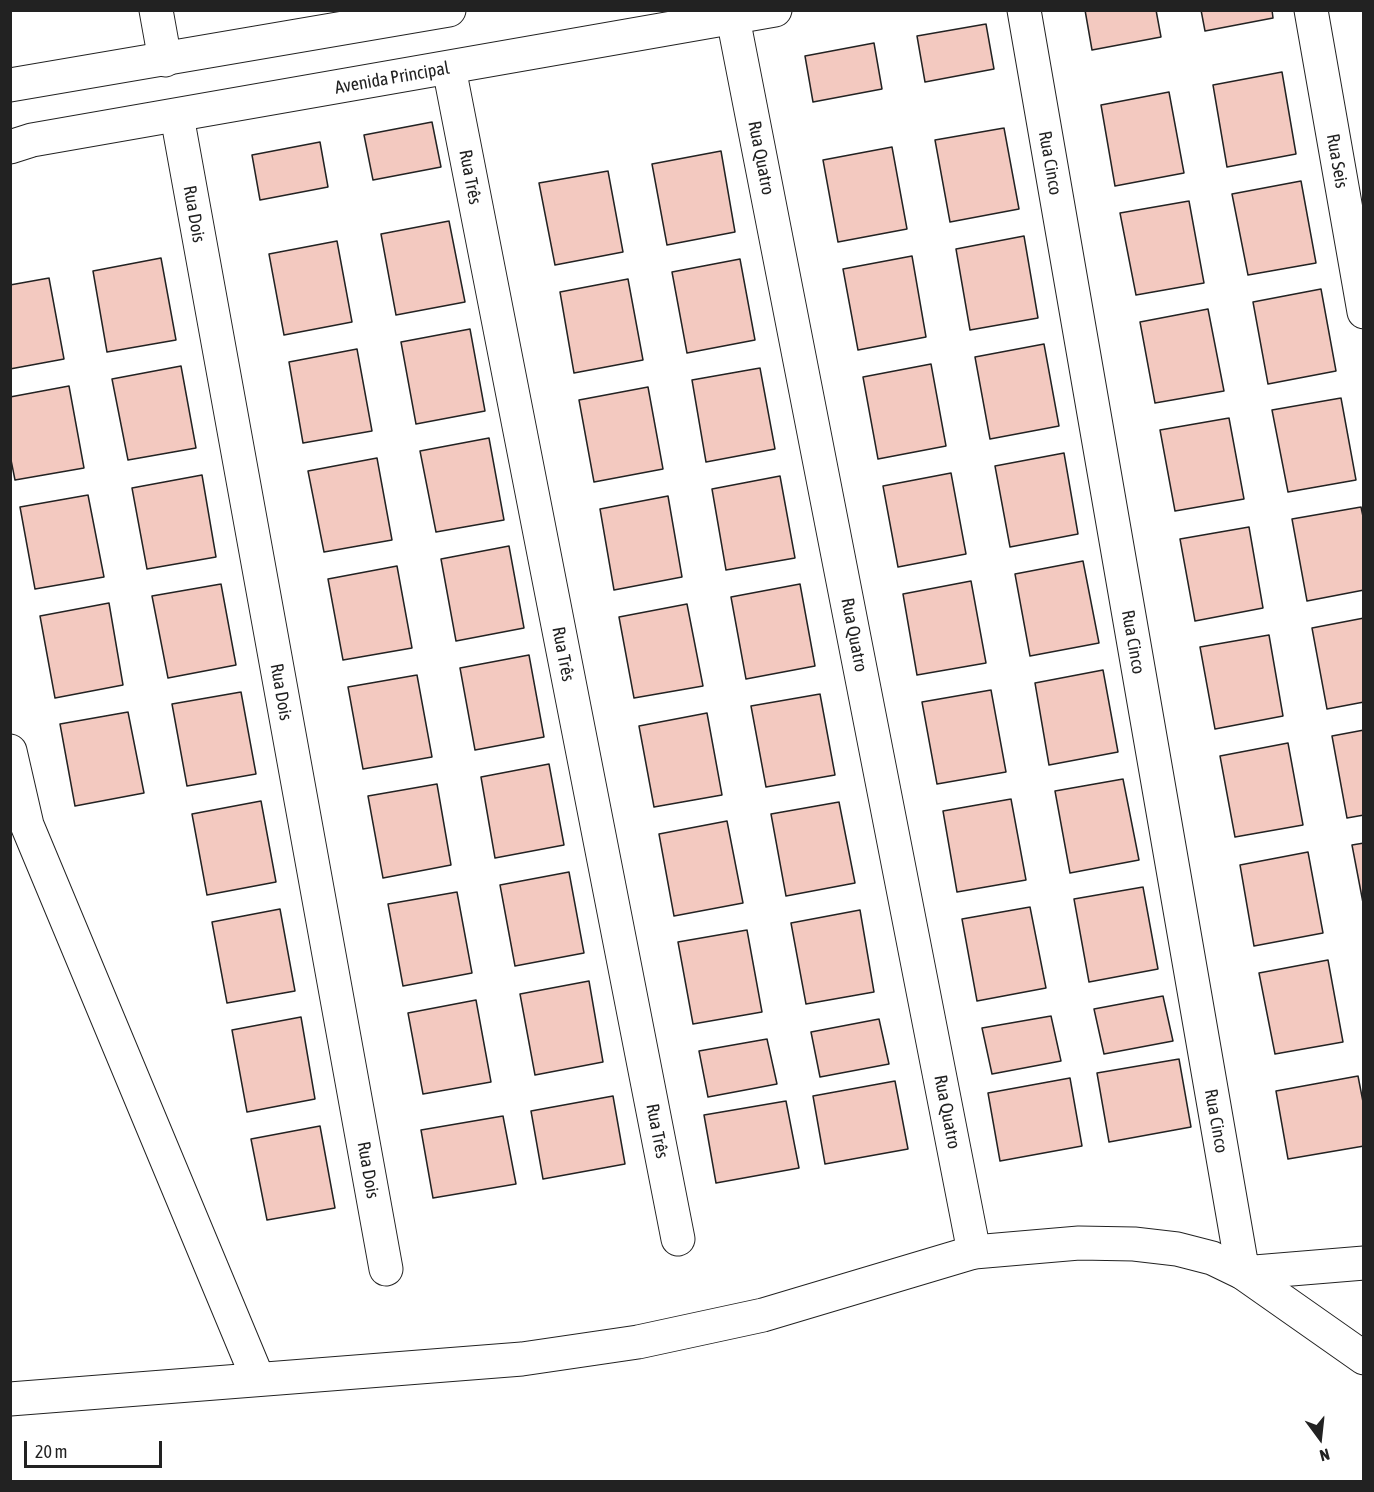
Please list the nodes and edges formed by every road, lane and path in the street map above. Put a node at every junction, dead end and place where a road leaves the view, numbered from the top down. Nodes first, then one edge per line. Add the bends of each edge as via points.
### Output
1 (156, 10) edge
2 (775, 10) edge
3 (1024, 10) edge
4 (1311, 10) edge
5 (442, 11) edge
6 (733, 18) junction
7 (165, 60) junction
8 (449, 68) junction
9 (10, 84) edge
10 (177, 116) junction
11 (10, 147) edge
12 (1364, 312) edge
13 (10, 751) edge
14 (678, 1239) dead end
15 (974, 1252) junction
16 (1364, 1263) edge
17 (386, 1269) dead end
18 (1243, 1273) junction
19 (1364, 1358) edge
20 (258, 1379) junction
21 (10, 1399) edge

1 - 7 street
2 - 6 street, Avenida Principal
3 - 18 street, Rua Cinco
4 - 12 street, Rua Seis
5 - 7 street
6 - 8 street, Avenida Principal
6 - 15 street, Rua Quatro
7 - 9 street
8 - 10 street, Avenida Principal
8 - 14 street, Rua Três
10 - 11 street, Avenida Principal
10 - 17 street, Rua Dois
13 - 20 street via 27,825
15 - 18 street via 1079,1243 1134,1244 1177,1249
15 - 20 street via 763,1315 638,1342 522,1359
16 - 18 street
18 - 19 street
20 - 21 street

